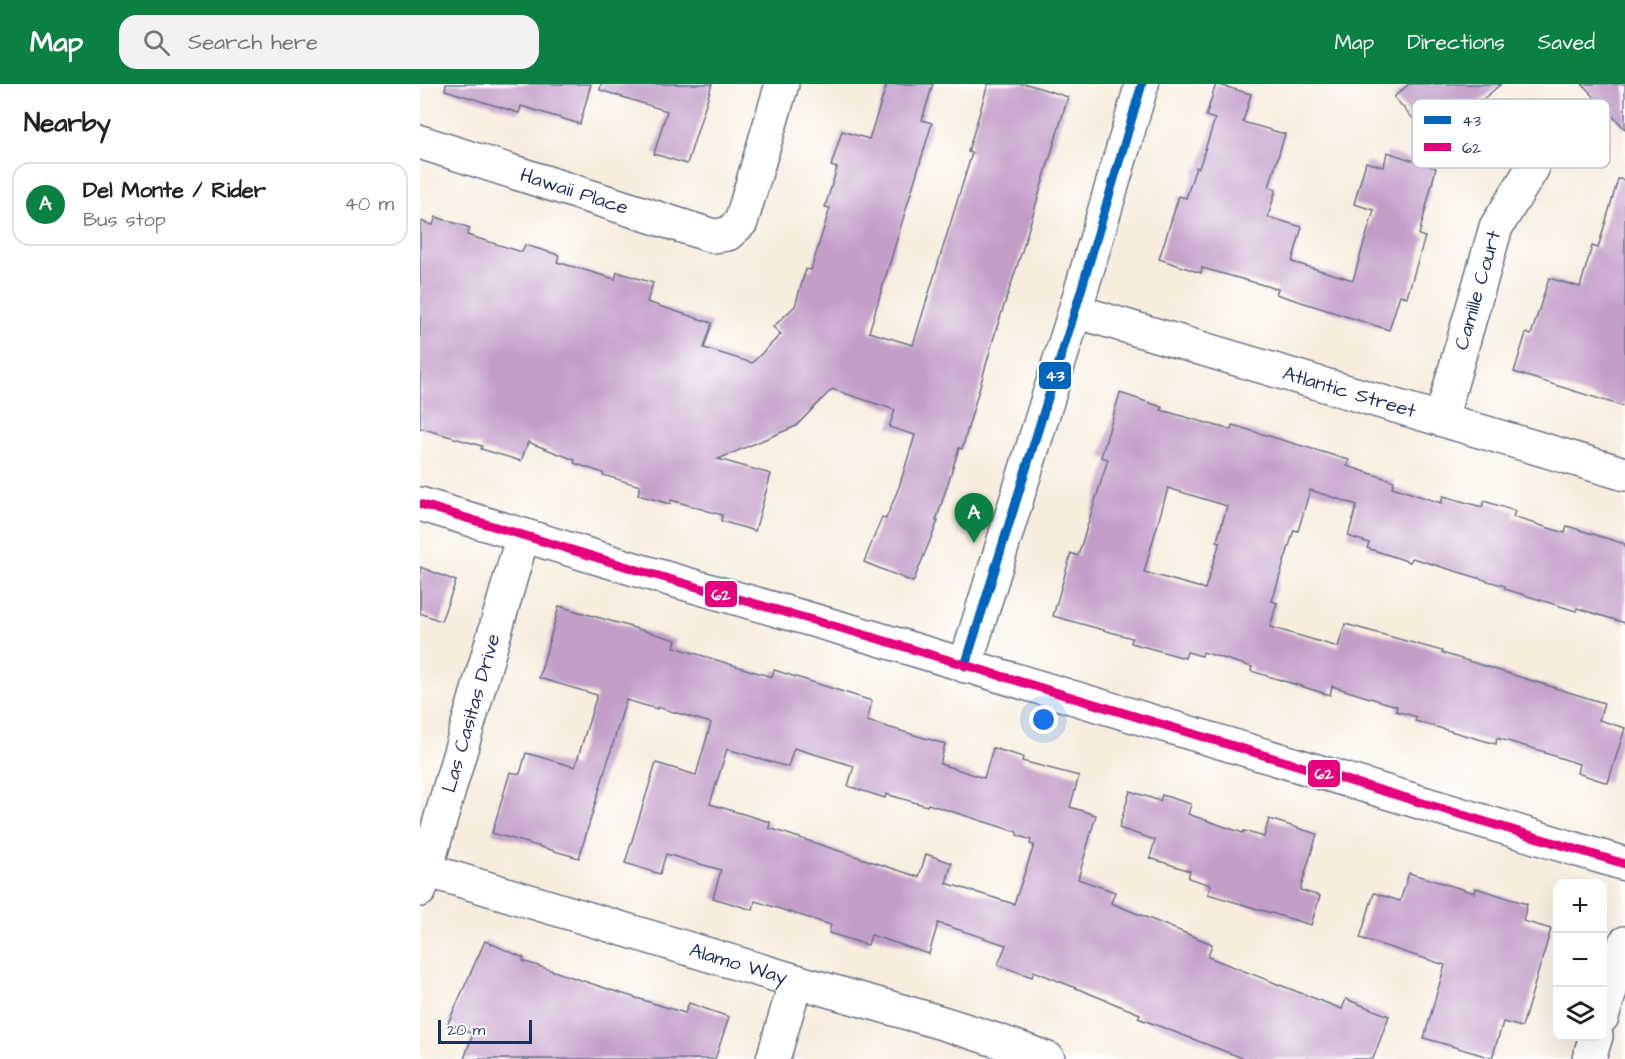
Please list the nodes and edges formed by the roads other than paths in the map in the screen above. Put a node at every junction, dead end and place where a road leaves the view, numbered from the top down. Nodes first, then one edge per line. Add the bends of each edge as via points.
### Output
1 (782, 84) edge
2 (1142, 84) edge
3 (420, 142) edge
4 (1532, 169) dead end
5 (1076, 311) junction
6 (1441, 418) junction
7 (1625, 474) edge
8 (420, 504) edge
9 (523, 535) junction
10 (965, 666) junction
11 (1625, 864) edge
12 (423, 880) edge
13 (1625, 943) edge
14 (796, 981) junction
15 (1607, 1001) edge
16 (1594, 1041) edge
17 (773, 1059) edge
18 (1048, 1059) edge
19 (1589, 1059) edge

1 - 3 street, Hawaii Place via 741,222 729,234 713,236
2 - 5 street
4 - 6 street, Camille Court via 1496,227
5 - 6 street, Atlantic Street
5 - 10 street
6 - 7 street, Atlantic Street
8 - 9 street
9 - 10 street
9 - 12 street, Las Casitas Drive
10 - 11 street
12 - 14 street, Alamo Way
13 - 15 street
14 - 17 street
14 - 18 street, Alamo Way via 988,1037
16 - 19 street

